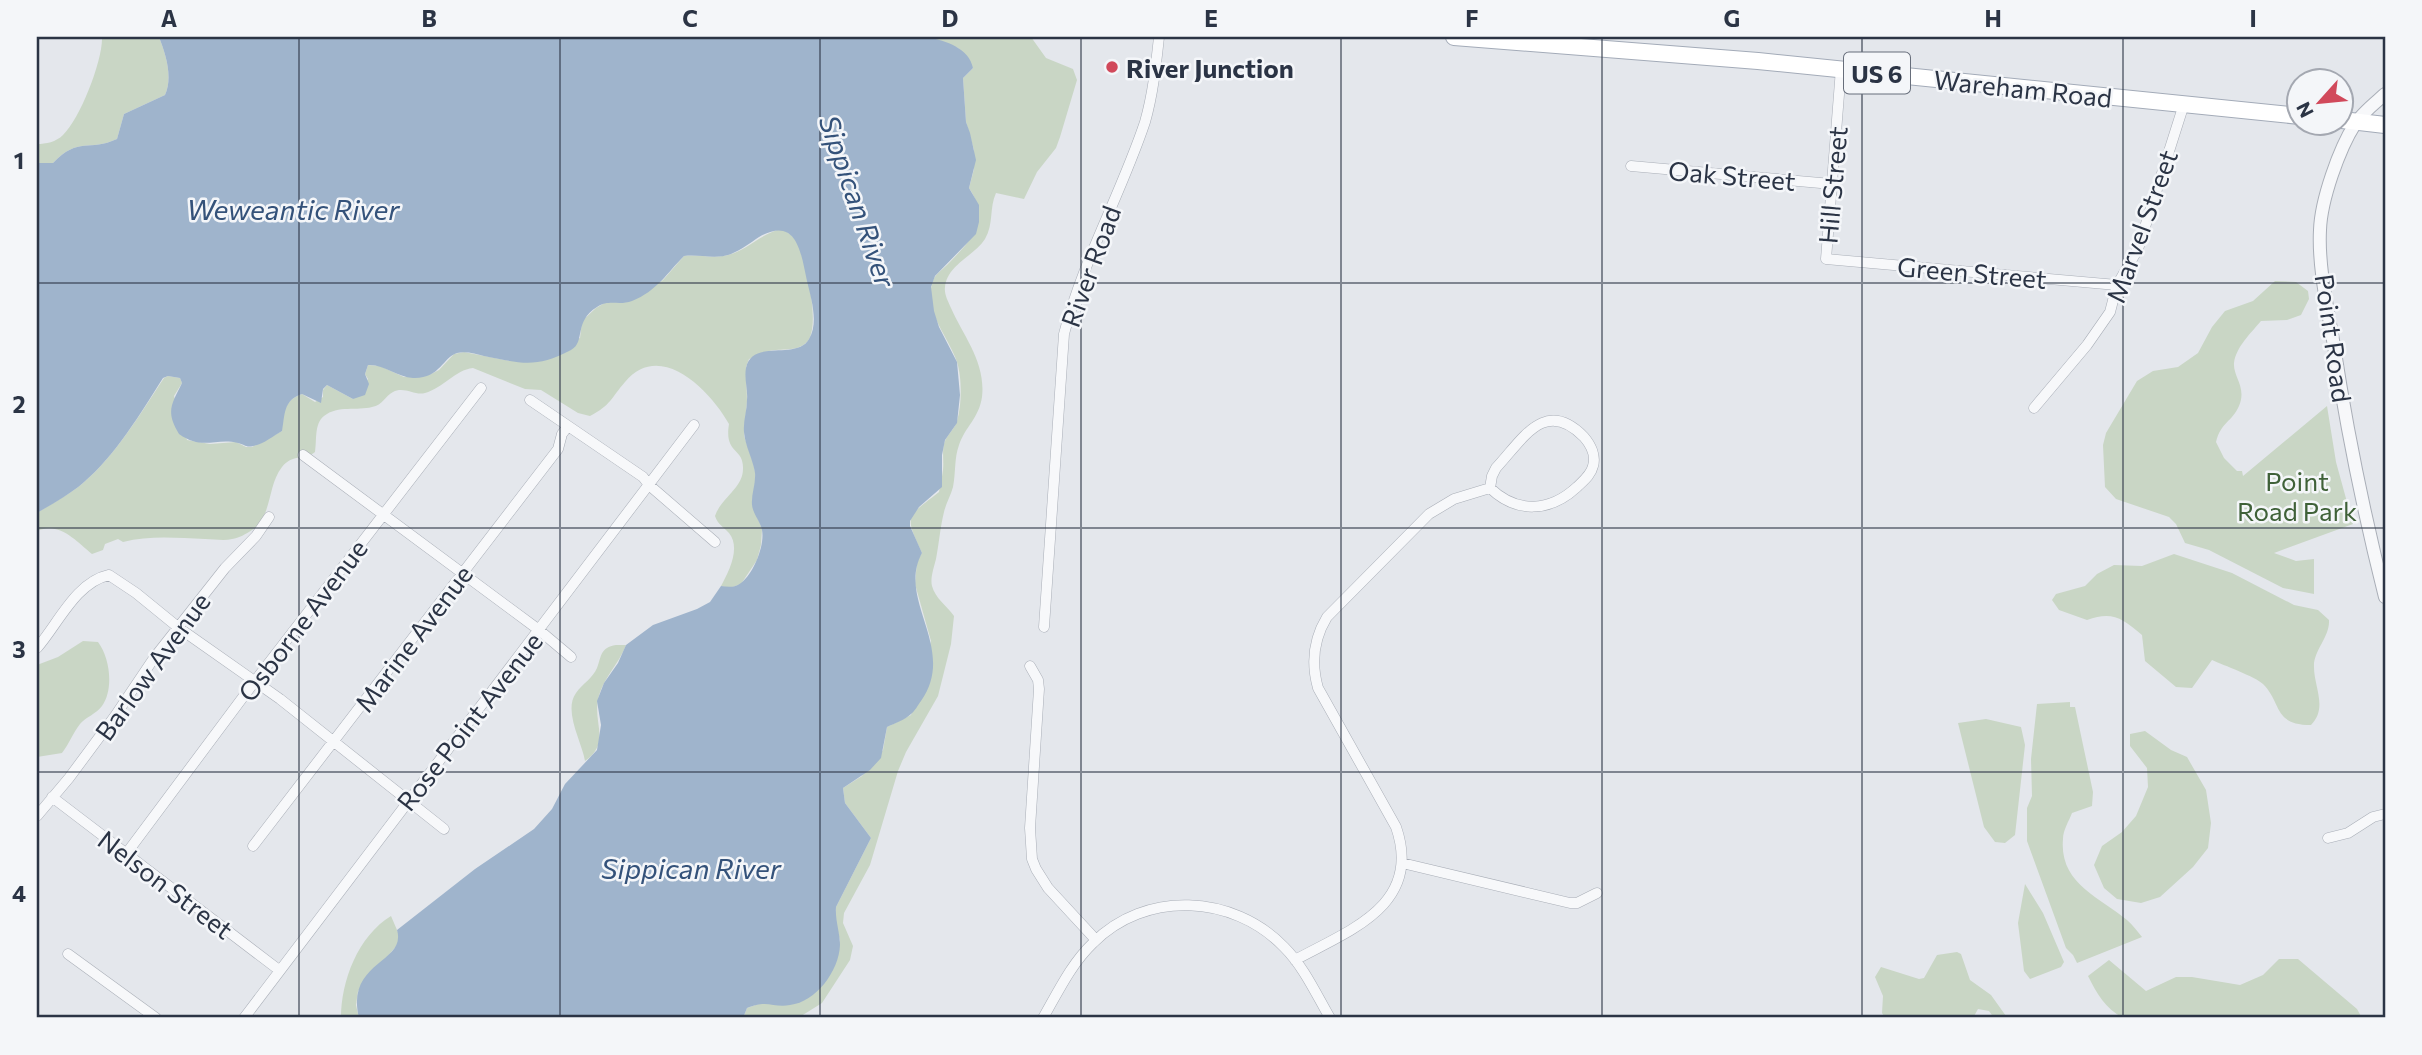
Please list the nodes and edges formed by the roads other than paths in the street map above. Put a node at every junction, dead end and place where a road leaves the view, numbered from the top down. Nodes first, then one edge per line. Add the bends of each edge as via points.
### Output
1 (1159, 37) edge
2 (1454, 37) edge
3 (1841, 69) junction
4 (2385, 94) edge
5 (2184, 104) junction
6 (2286, 115) edge
7 (2356, 116) edge
8 (2356, 122) edge
9 (2385, 125) edge
10 (2345, 136) edge
11 (1631, 166) dead end
12 (1832, 184) junction
13 (1826, 259) joint
14 (2117, 285) junction
15 (481, 388) dead end
16 (530, 400) dead end
17 (2034, 408) dead end
18 (694, 425) dead end
19 (568, 426) junction
20 (303, 455) dead end
21 (649, 485) junction
22 (1490, 488) junction
23 (383, 514) junction
24 (269, 517) dead end
25 (715, 542) dead end
26 (461, 574) junction
27 (2385, 597) edge
28 (1044, 627) dead end
29 (179, 628) junction
30 (539, 631) junction
31 (37, 648) edge
32 (571, 657) dead end
33 (1030, 666) dead end
34 (255, 681) junction
35 (333, 741) junction
36 (52, 797) junction
37 (408, 800) junction
38 (2385, 814) edge
39 (37, 816) edge
40 (444, 829) dead end
41 (2328, 838) dead end
42 (253, 846) dead end
43 (126, 854) junction
44 (1402, 863) junction
45 (1597, 893) dead end
46 (1096, 940) junction
47 (68, 954) dead end
48 (1296, 960) junction
49 (279, 970) junction
50 (156, 1018) edge
51 (244, 1018) edge
52 (1043, 1018) edge
53 (1330, 1018) edge

1 - 28 street, River Road via 1144,123 1064,334
2 - 3 main road, Wareham Road / US 6
3 - 5 main road, Wareham Road / US 6
3 - 12 street, Hill Street
4 - 7 street, Point Road
5 - 6 main road, Wareham Road / US 6
5 - 14 street, Marvel Street via 2138,249
8 - 9 main road
10 - 27 street, Point Road via 2320,229 2325,293 2347,428
11 - 12 street, Oak Street
12 - 13 street, Hill Street
13 - 14 street, Green Street
14 - 17 street, Marvel Street via 2110,312
15 - 23 street, Osborne Avenue
16 - 19 street
18 - 21 street, Rose Point Avenue
19 - 21 street
19 - 26 street, Marine Avenue via 558,449
20 - 23 street
21 - 25 street
21 - 30 street, Rose Point Avenue
22 - 22 street via 1514,503 1537,507 1557,503 1591,473 1593,453 1587,440 1570,425 1544,420 1496,468
22 - 44 street via 1446,503 1422,520 1332,610 1316,642 1314,670 1321,697 1396,827
23 - 26 street
23 - 34 street, Osborne Avenue
24 - 29 street, Barlow Avenue
26 - 30 street
26 - 35 street, Marine Avenue
29 - 31 street via 109,575 97,577 85,587
29 - 34 street
29 - 36 street, Barlow Avenue
30 - 32 street
30 - 37 street, Rose Point Avenue
33 - 46 street via 1039,689 1032,859 1048,888
34 - 35 street
34 - 43 street, Osborne Avenue
35 - 37 street
35 - 42 street, Marine Avenue
36 - 39 street, Barlow Avenue
36 - 43 street, Nelson Street
37 - 40 street
37 - 49 street, Rose Point Avenue
38 - 41 street
43 - 49 street, Nelson Street
44 - 45 street via 1570,904
44 - 48 street via 1394,890 1377,912
46 - 48 street via 1120,922 1148,910 1200,905 1250,921
46 - 52 street via 1077,961
47 - 50 street
48 - 53 street
49 - 51 street, Rose Point Avenue

